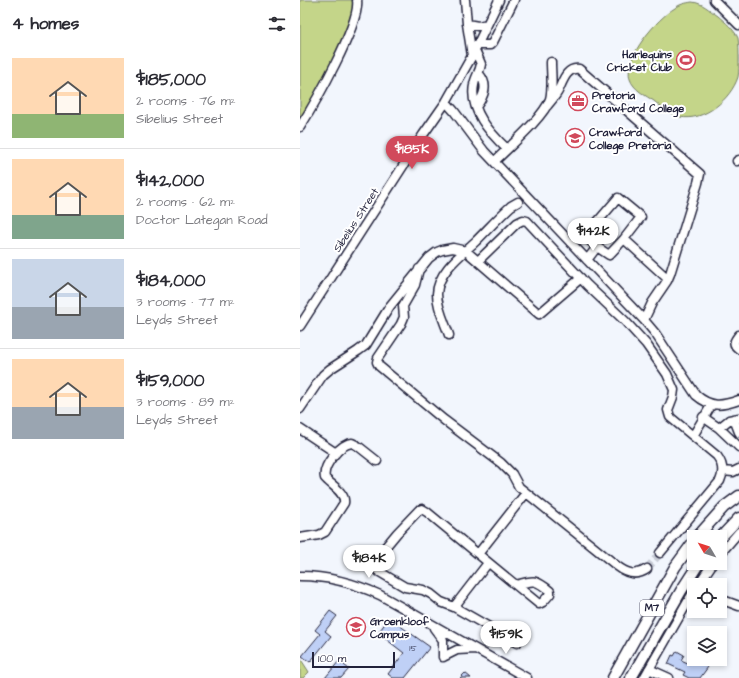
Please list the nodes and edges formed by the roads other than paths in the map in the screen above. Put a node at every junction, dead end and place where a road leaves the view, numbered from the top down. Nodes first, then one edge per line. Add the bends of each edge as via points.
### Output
1 (357, 0) edge
2 (465, 0) edge
3 (499, 0) edge
4 (514, 0) edge
5 (714, 0) edge
6 (467, 24) junction
7 (487, 24) junction
8 (739, 25) edge
9 (475, 50) junction
10 (551, 62) dead end
11 (446, 102) junction
12 (547, 106) junction
13 (300, 127) edge
14 (507, 149) junction
15 (494, 162) junction
16 (526, 194) junction
17 (502, 216) junction
18 (519, 222) junction
19 (624, 239) junction
20 (597, 247) junction
21 (466, 251) junction
22 (587, 260) junction
23 (478, 261) junction
24 (419, 269) junction
25 (581, 278) junction
26 (668, 279) junction
27 (644, 320) junction
28 (300, 326) edge
29 (449, 335) dead end
30 (739, 335) edge
31 (739, 349) edge
32 (739, 400) edge
33 (712, 404) junction
34 (300, 409) edge
35 (703, 417) junction
36 (737, 419) edge
37 (719, 428) junction
38 (300, 429) edge
39 (739, 432) edge
40 (693, 436) junction
41 (739, 447) edge
42 (336, 453) junction
43 (378, 461) dead end
44 (739, 469) edge
45 (723, 471) junction
46 (526, 493) junction
47 (739, 493) edge
48 (739, 496) edge
49 (724, 506) junction
50 (739, 518) edge
51 (703, 530) edge
52 (727, 531) edge
53 (739, 532) edge
54 (300, 538) edge
55 (727, 546) edge
56 (687, 551) edge
57 (660, 553) tunnel mouth
58 (478, 554) junction
59 (488, 563) junction
60 (647, 569) tunnel mouth
61 (694, 570) edge
62 (300, 576) edge
63 (516, 585) dead end
64 (727, 602) edge
65 (687, 603) edge
66 (739, 606) edge
67 (454, 607) junction
68 (427, 622) junction
69 (517, 643) dead end
70 (475, 649) junction
71 (649, 669) junction
72 (527, 678) edge
73 (612, 678) edge
74 (631, 678) edge
75 (644, 678) edge
76 (670, 678) edge

1 - 13 street via 357,13 350,30 321,93
2 - 6 street
3 - 7 street, Sibelius Street
4 - 9 street via 493,42
5 - 8 street
6 - 7 street
6 - 9 street
7 - 9 street, Sibelius Street
9 - 11 street, Sibelius Street
9 - 14 street via 481,64 479,74 484,81 485,89 476,107 479,116 495,138
10 - 12 street via 551,96
11 - 15 street
11 - 28 street, Sibelius Street
12 - 14 street via 537,120
12 - 26 street via 558,92 565,76 574,69 579,69 699,172 698,183
14 - 15 street
15 - 16 street
16 - 17 street via 511,212
16 - 22 street
17 - 18 street
17 - 21 street
18 - 23 street
18 - 25 street via 525,220 530,223
19 - 20 street via 609,256
19 - 20 street via 641,217 618,198 587,234 587,238
19 - 26 street
20 - 22 street
21 - 23 street
21 - 24 street via 453,248 440,251 433,254
21 - 29 street via 451,265 438,288 438,302
22 - 27 street
23 - 25 street via 539,314
24 - 34 street via 390,306 366,345 323,375
24 - 46 street via 415,285 403,306 404,317 378,358 378,365 501,463
25 - 40 street via 646,344 667,374 674,390 668,410 670,417
26 - 27 street
27 - 33 street via 695,394
30 - 31 street via 734,343
32 - 33 street via 722,405
33 - 35 street
35 - 37 street
35 - 40 street
36 - 37 street
36 - 39 street
37 - 41 street
38 - 42 street
40 - 45 street via 717,456
42 - 43 street via 345,445 352,443
42 - 54 street via 325,468 324,474 341,494 344,503 325,532
44 - 45 street via 733,472
45 - 57 street via 720,481
46 - 58 street
46 - 60 street via 623,570 632,574
47 - 49 main road
48 - 49 main road
49 - 51 main road
50 - 52 main road
53 - 55 street
56 - 73 main road, M7 via 675,567
58 - 59 street
58 - 67 street via 422,509 397,533 372,564 374,569 405,587 423,590
59 - 63 street
59 - 67 street
61 - 74 main road, M7
62 - 68 street via 331,579 358,586 380,595
64 - 66 street
65 - 71 street
67 - 69 street
68 - 70 street
68 - 70 street via 443,640 443,657 457,650
70 - 72 street
71 - 75 street
71 - 76 street

